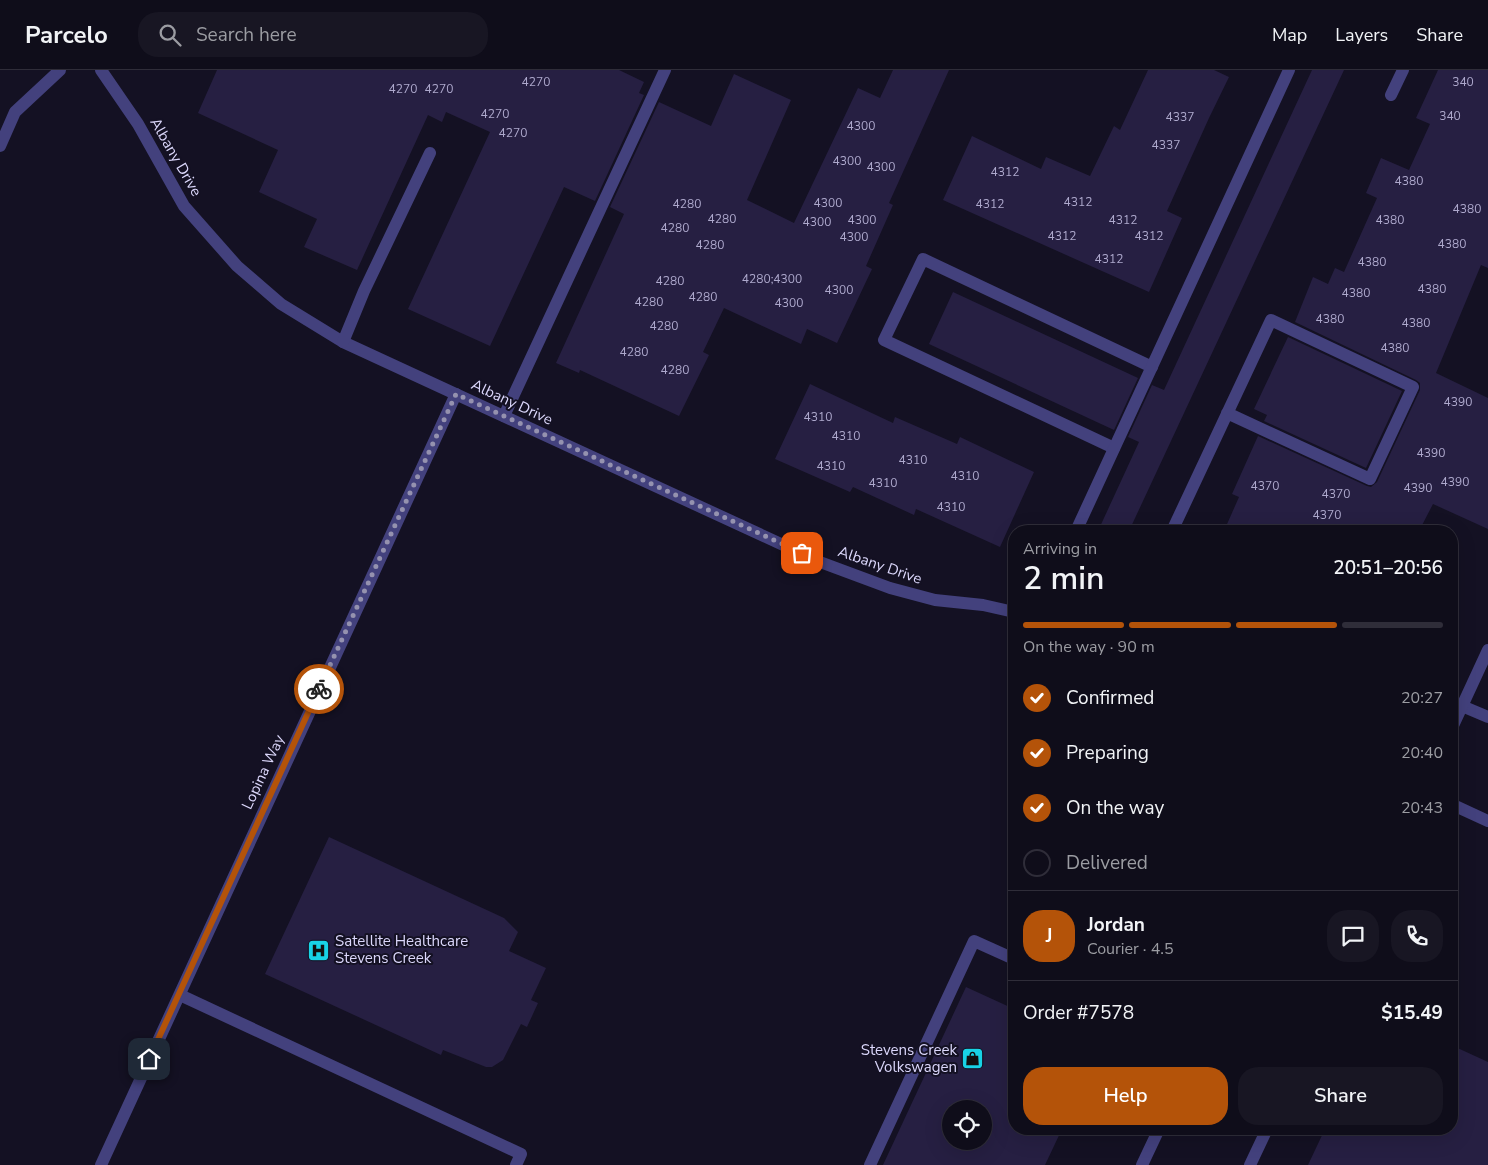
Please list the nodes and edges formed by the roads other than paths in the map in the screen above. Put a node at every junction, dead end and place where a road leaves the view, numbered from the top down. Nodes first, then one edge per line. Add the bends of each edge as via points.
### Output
1 (60, 70) edge
2 (101, 70) edge
3 (665, 70) edge
4 (1289, 70) edge
5 (1403, 70) edge
6 (1391, 95) dead end
7 (0, 146) edge
8 (430, 153) dead end
9 (343, 342) junction
10 (1152, 367) junction
11 (456, 394) junction
12 (1227, 413) junction
13 (504, 416) junction
14 (1114, 448) junction
15 (1079, 525) edge
16 (1175, 525) edge
17 (1008, 611) edge
18 (1488, 650) edge
19 (1462, 706) junction
20 (1458, 715) edge
21 (1488, 717) edge
22 (1458, 807) edge
23 (1488, 821) edge
24 (1008, 957) edge
25 (180, 995) junction
26 (1156, 1135) edge
27 (1264, 1135) edge
28 (101, 1165) edge
29 (516, 1165) edge
30 (870, 1165) edge
31 (1142, 1165) edge
32 (1250, 1165) edge

1 - 7 street via 15,112
2 - 9 street, Albany Drive via 138,124 184,206 236,266 281,304
3 - 13 street
4 - 10 street
5 - 6 street
8 - 9 street
9 - 11 street, Albany Drive
10 - 14 street
10 - 14 street via 923,259 884,340
11 - 13 street, Albany Drive
11 - 25 street, Lopina Way
12 - 12 street via 1370,479 1413,386 1270,320
12 - 16 street
13 - 17 street, Albany Drive via 820,562 890,588 936,600
14 - 15 street
18 - 19 street
19 - 20 street
19 - 21 street
22 - 23 street
24 - 30 street via 974,941
25 - 28 street, Lopina Way
25 - 29 street via 521,1154
26 - 31 street
27 - 32 street

